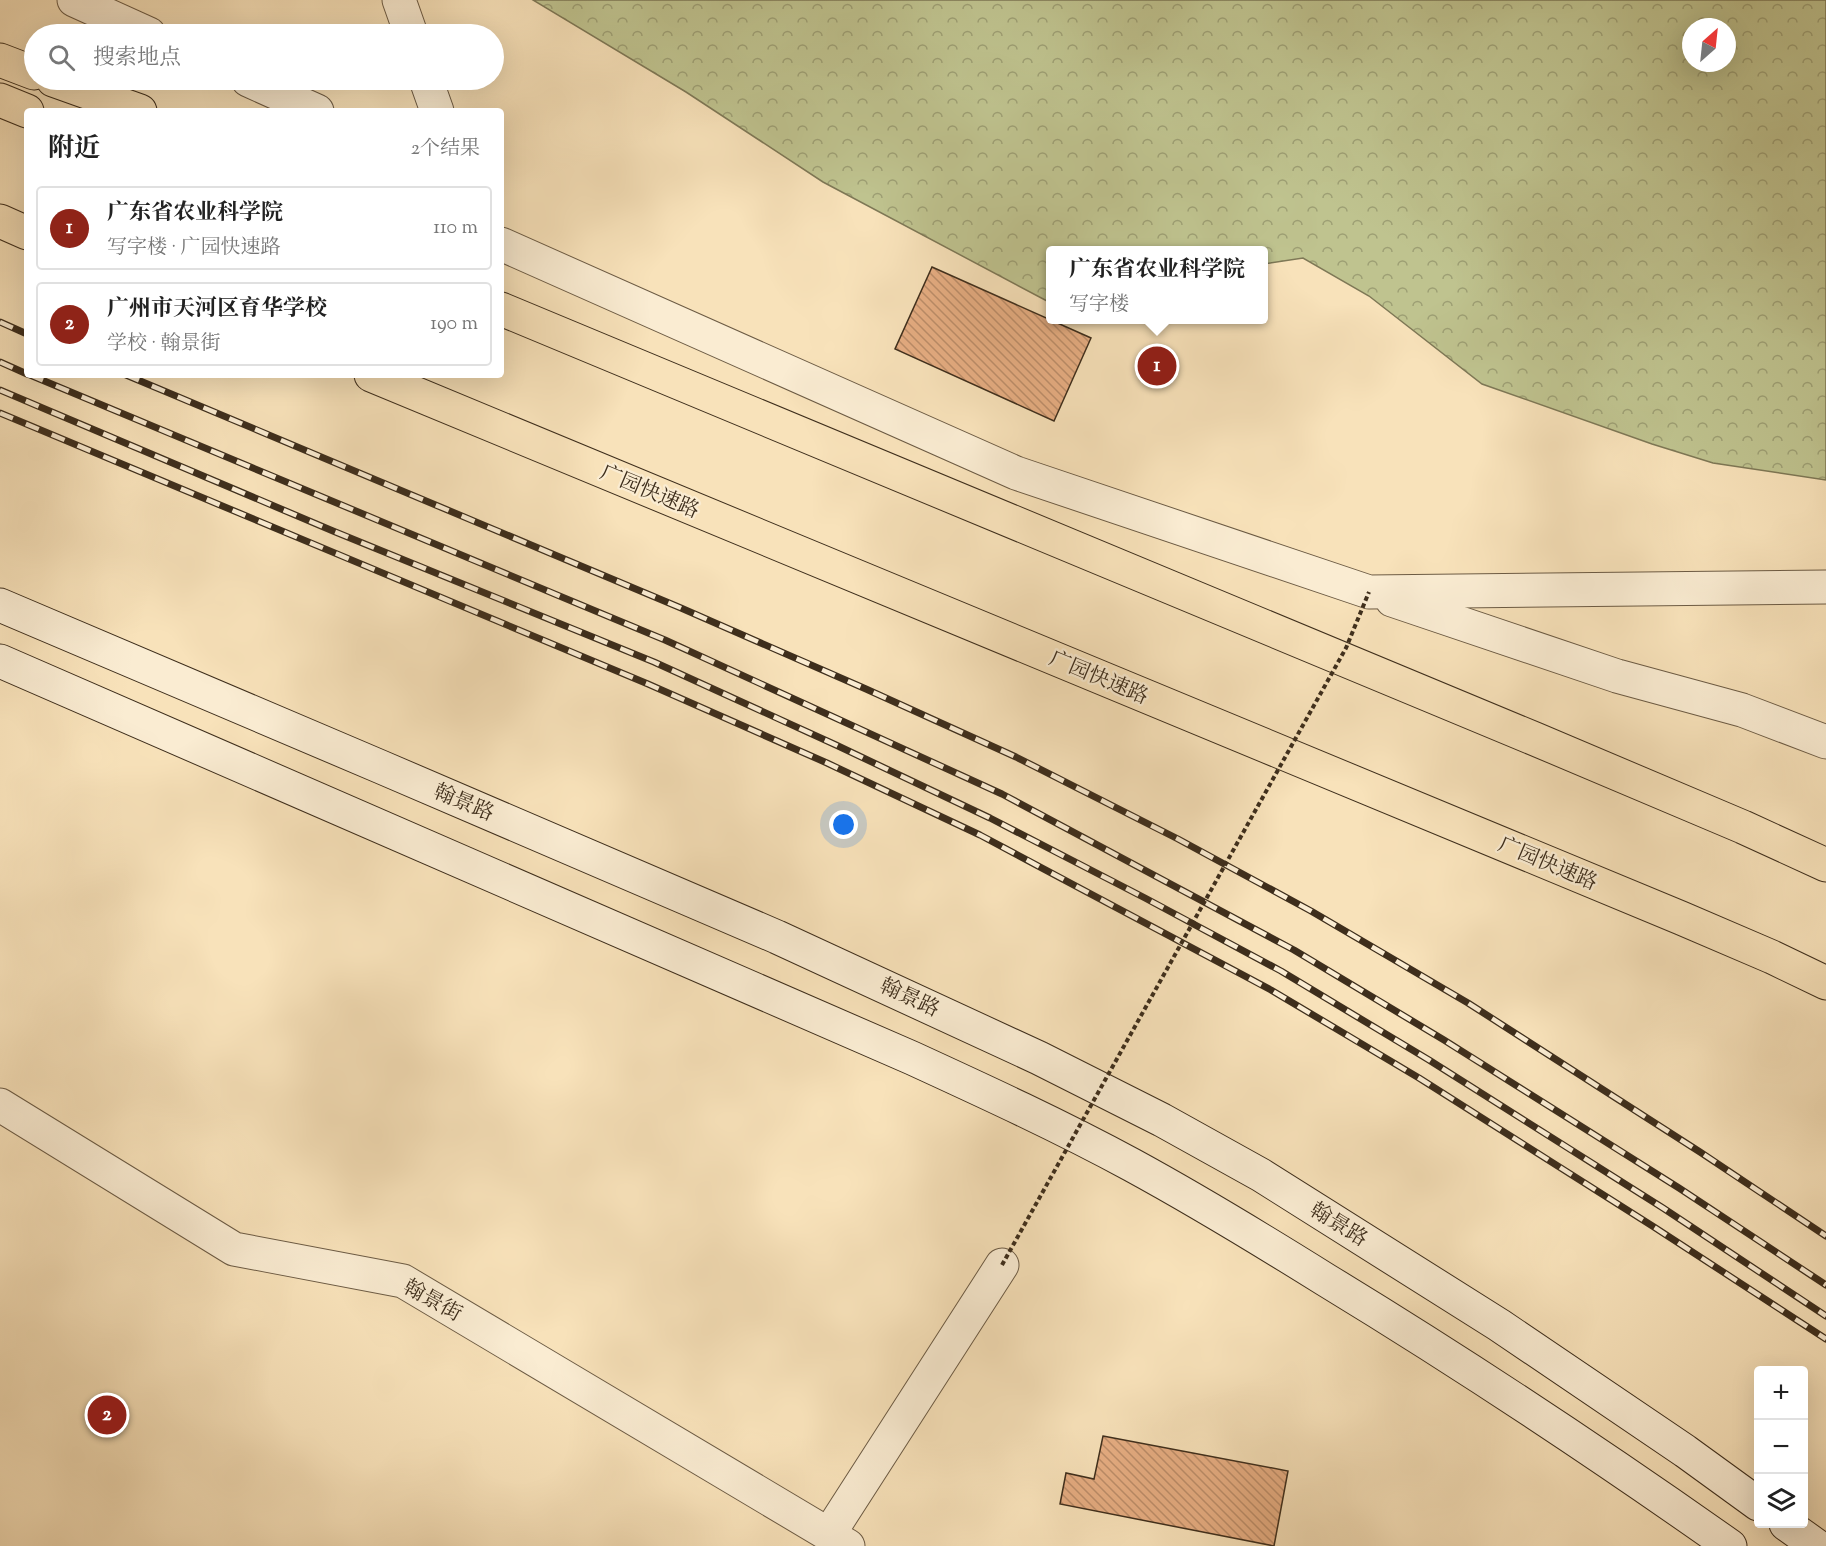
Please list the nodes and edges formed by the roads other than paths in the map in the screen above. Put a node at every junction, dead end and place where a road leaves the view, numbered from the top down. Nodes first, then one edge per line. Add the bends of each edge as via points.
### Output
1 (74, 0) edge
2 (399, 0) edge
3 (127, 24) edge
4 (407, 24) edge
5 (0, 60) edge
6 (24, 69) edge
7 (81, 90) edge
8 (270, 90) edge
9 (430, 90) edge
10 (0, 100) edge
11 (132, 108) edge
12 (310, 108) edge
13 (436, 108) edge
14 (24, 110) edge
15 (0, 221) edge
16 (24, 231) edge
17 (504, 245) edge
18 (504, 310) edge
19 (378, 378) edge
20 (1826, 587) edge
21 (1369, 592) junction
22 (0, 605) edge
23 (0, 661) edge
24 (1826, 742) edge
25 (1826, 865) edge
26 (1826, 983) edge
27 (0, 1105) edge
28 (1002, 1265) road end
29 (1754, 1501) edge
30 (1791, 1528) edge
31 (838, 1540) edge
32 (1730, 1546) edge
33 (1816, 1546) edge

1 - 3 street
2 - 4 street
5 - 6 highway
7 - 11 highway
8 - 12 street
9 - 13 street
10 - 14 highway
15 - 16 highway
17 - 21 street via 1016,473
18 - 25 highway via 1524,735
19 - 26 highway, 广园快速路 via 1681,918
20 - 21 street
21 - 24 street via 1617,676 1742,711
22 - 29 street, 翰景路 via 787,942 1040,1058 1162,1120 1271,1181 1489,1319
23 - 32 street via 901,1054 1057,1126 1228,1221 1393,1321 1527,1406
27 - 31 street, 翰景街 via 234,1249 404,1281
28 - 31 street
30 - 33 street

